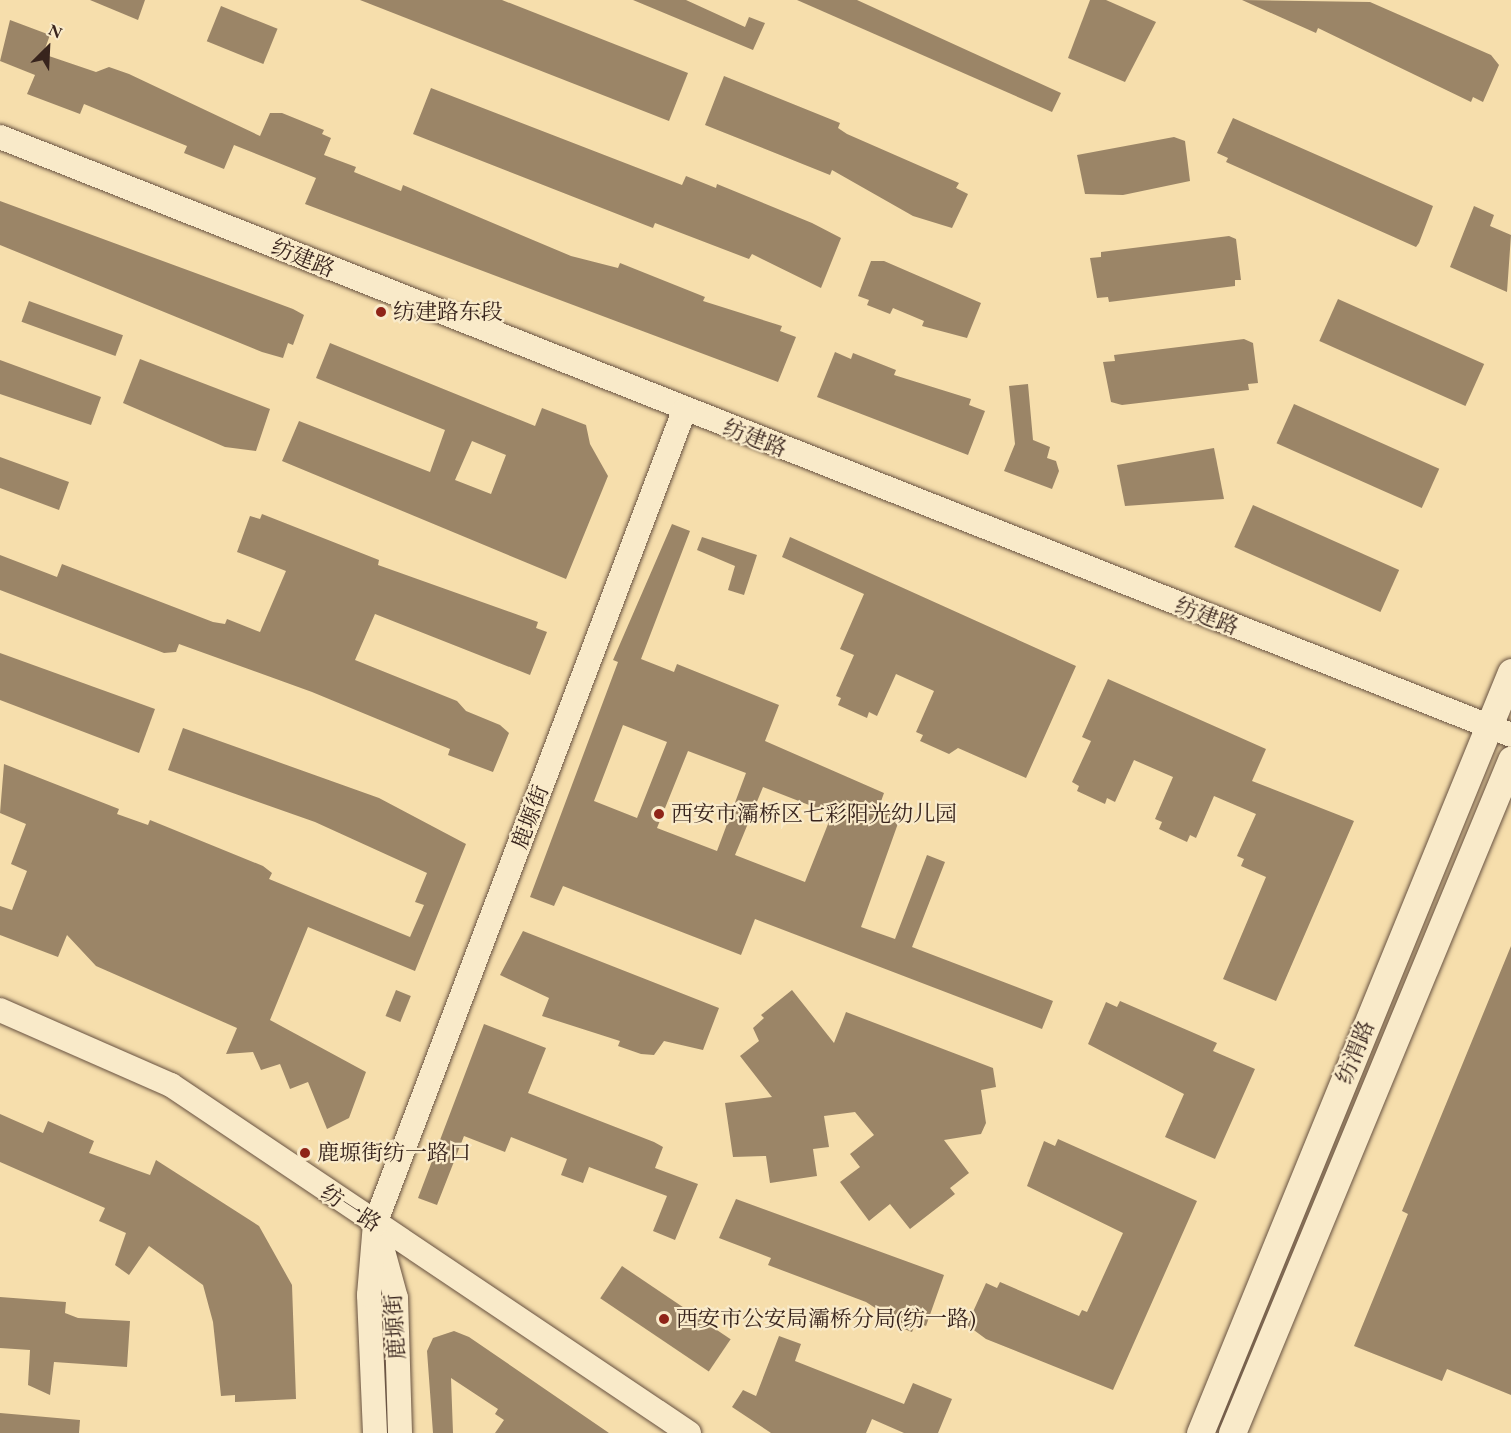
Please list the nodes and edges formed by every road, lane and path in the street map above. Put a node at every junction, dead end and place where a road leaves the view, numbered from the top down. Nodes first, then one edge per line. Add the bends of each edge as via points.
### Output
1 (0, 137) edge
2 (684, 411) junction
3 (1511, 672) edge
4 (1500, 730) edge
5 (1511, 760) edge
6 (0, 1010) edge
7 (375, 1224) junction
8 (375, 1433) edge
9 (400, 1433) edge
10 (689, 1433) edge
11 (1200, 1433) edge
12 (1232, 1433) edge

1 - 2 street, 纺建路
2 - 4 street, 纺建路
2 - 7 street, 鹿塬街
3 - 4 main road, 纺渭路
4 - 11 main road, 纺渭路
5 - 12 main road, 纺渭路
6 - 7 street, 纺一路 via 171,1085
7 - 8 street, 鹿塬街 via 369,1295
7 - 9 street, 鹿塬街 via 396,1298
7 - 10 street, 纺一路

